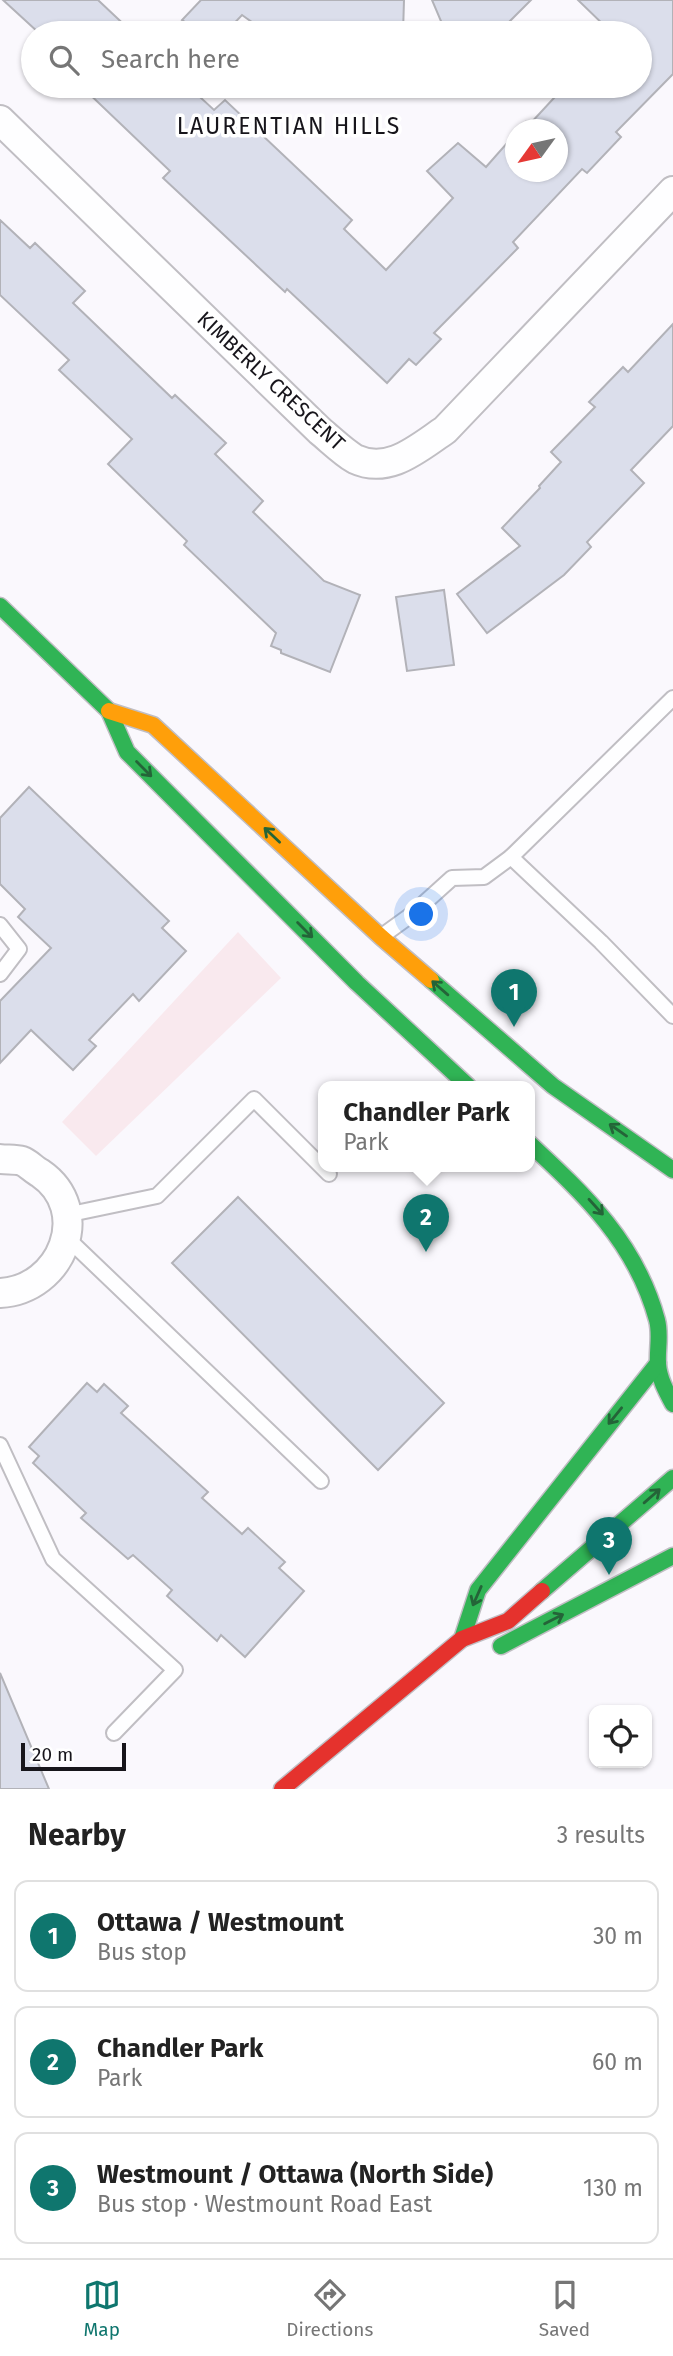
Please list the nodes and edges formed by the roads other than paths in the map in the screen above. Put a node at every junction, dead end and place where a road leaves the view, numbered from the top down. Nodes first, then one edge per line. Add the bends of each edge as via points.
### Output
1 (0, 120) edge
2 (673, 191) edge
3 (0, 606) edge
4 (673, 698) edge
5 (109, 711) junction
6 (510, 857) junction
7 (0, 925) edge
8 (381, 937) junction
9 (0, 974) edge
10 (673, 1016) edge
11 (463, 1081) edge
12 (535, 1149) edge
13 (0, 1159) edge
14 (318, 1163) edge
15 (673, 1170) edge
16 (66, 1226) junction
17 (0, 1293) edge
18 (669, 1305) dead end
19 (659, 1331) junction
20 (658, 1363) junction
21 (673, 1404) edge
22 (0, 1445) edge
23 (673, 1478) edge
24 (321, 1481) dead end
25 (673, 1556) edge
26 (462, 1639) junction
27 (489, 1651) dead end
28 (463, 1659) dead end
29 (423, 1671) junction
30 (114, 1733) dead end
31 (282, 1789) edge

1 - 2 street, KIMBERLY CRESCENT via 320,431 355,458 380,465 405,457 445,430
3 - 5 main road
4 - 6 lane
8 -> 5 main road via 153,725
5 -> 11 main road via 127,752
6 - 8 lane via 484,877 452,878
6 - 10 lane
7 - 9 lane via 19,949
15 -> 8 main road via 553,1086
12 -> 19 main road via 613,1227 649,1291
13 - 16 street via 22,1161 49,1180 59,1192
14 - 16 lane via 254,1099 157,1196
16 - 17 street via 62,1252 51,1270 33,1285
16 - 24 lane
18 - 19 main road
19 - 20 main road
20 - 21 main road
20 -> 26 main road via 478,1590
22 - 30 lane via 52,1559 175,1670
26 -> 23 main road via 508,1621
27 -> 25 main road
26 - 29 main road
28 - 29 main road
29 - 31 main road

